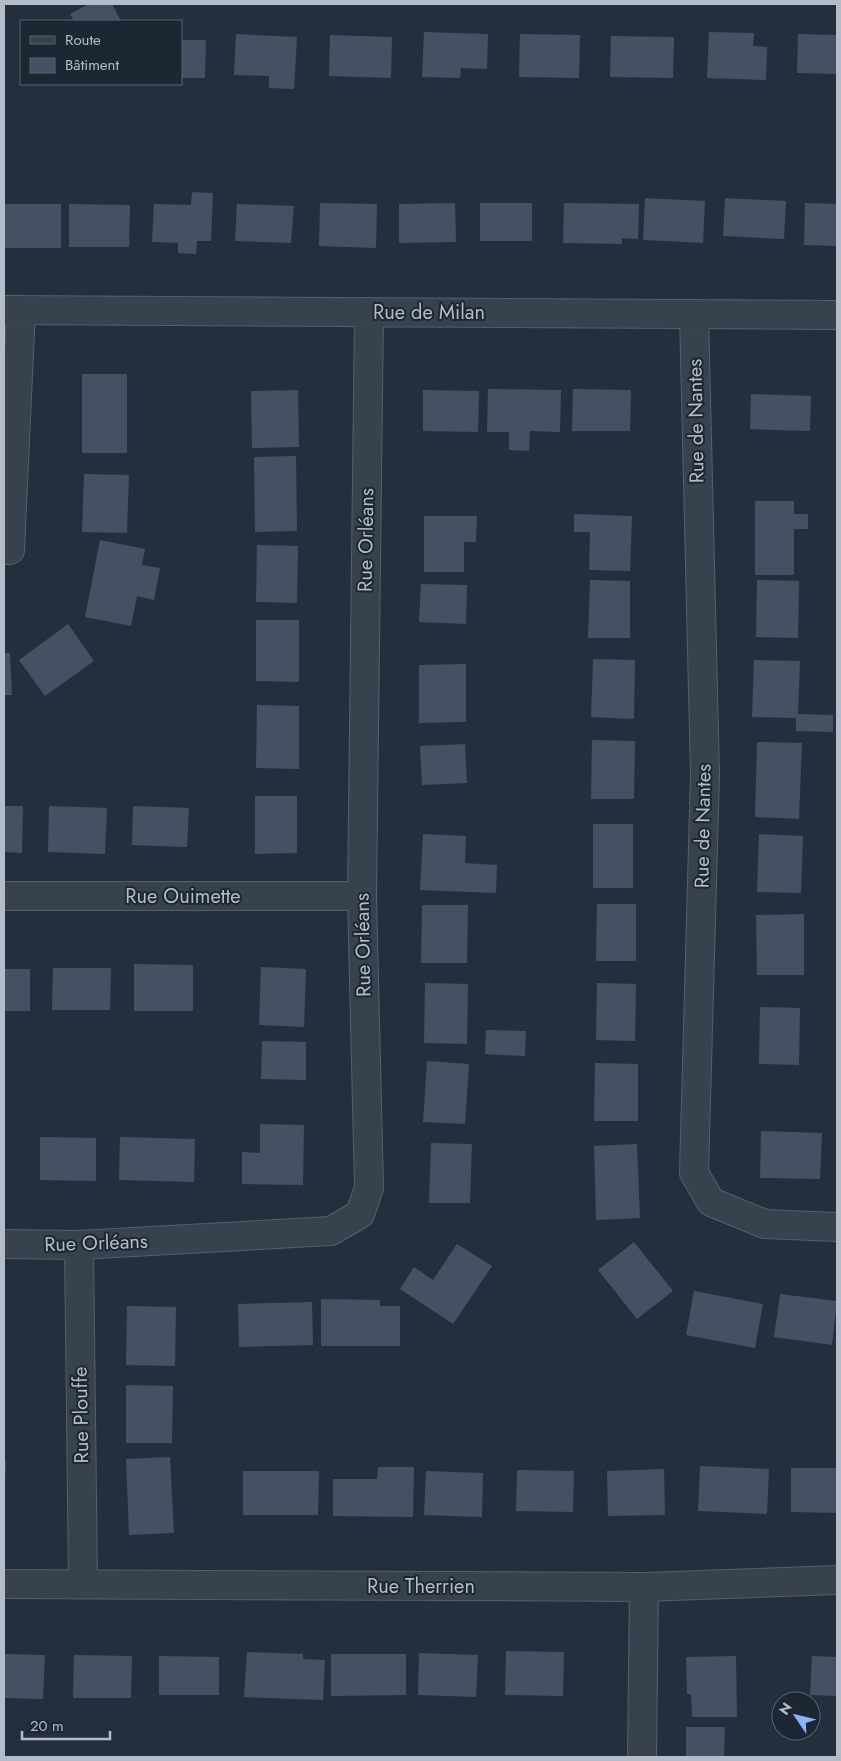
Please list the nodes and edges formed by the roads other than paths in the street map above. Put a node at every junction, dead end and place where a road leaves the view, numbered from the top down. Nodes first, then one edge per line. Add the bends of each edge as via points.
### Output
1 (12, 310) edge
2 (369, 312) junction
3 (694, 314) junction
4 (837, 315) edge
5 (4, 550) edge
6 (4, 896) edge
7 (362, 896) junction
8 (837, 1227) edge
9 (4, 1244) edge
10 (79, 1245) junction
11 (837, 1580) edge
12 (4, 1584) edge
13 (83, 1584) junction
14 (644, 1588) junction
15 (642, 1757) edge

1 - 2 street, Rue de Milan
1 - 5 street, Rue de Milan via 10,550
2 - 3 street, Rue de Milan
2 - 7 street, Rue Orléans
3 - 4 street, Rue de Milan
3 - 8 street, Rue de Nantes via 705,774 694,1173 711,1202 765,1224
6 - 7 street, Rue Ouimette
7 - 10 street, Rue Orléans via 369,1188 360,1214 332,1232
9 - 10 street, Rue Orléans
10 - 13 street, Rue Plouffe
11 - 14 street, Rue Therrien
12 - 13 street, Rue Therrien
13 - 14 street, Rue Therrien
14 - 15 street

